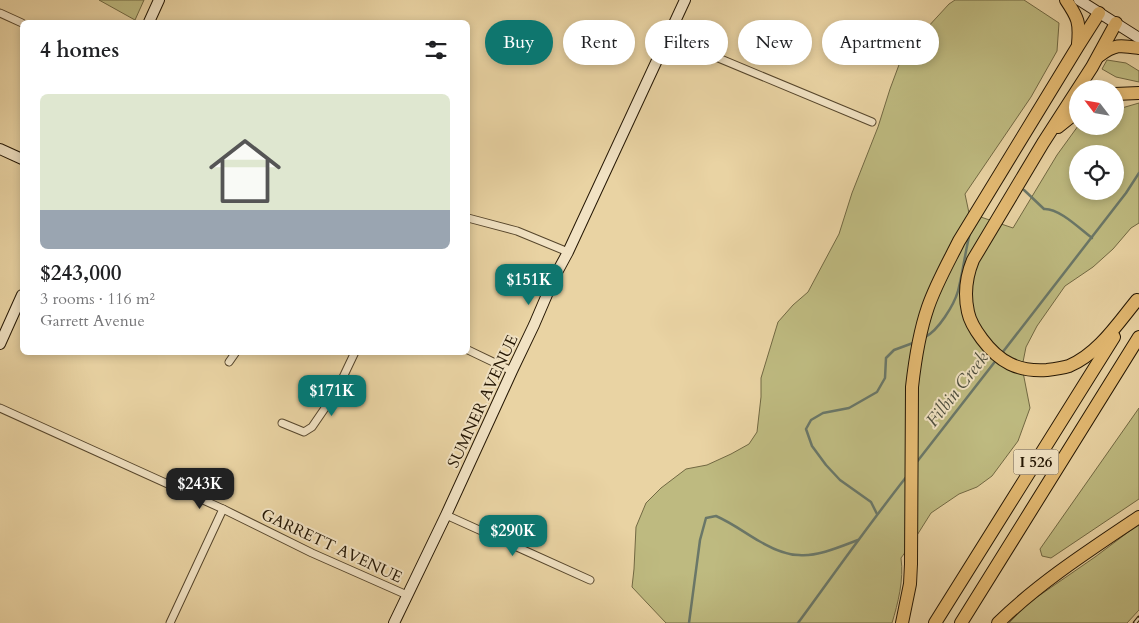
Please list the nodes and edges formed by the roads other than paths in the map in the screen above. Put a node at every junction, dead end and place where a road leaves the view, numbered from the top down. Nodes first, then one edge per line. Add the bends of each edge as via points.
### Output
1 (159, 0) edge
2 (686, 0) edge
3 (1066, 0) edge
4 (1079, 0) edge
5 (0, 12) edge
6 (1099, 13) junction
7 (150, 20) edge
8 (676, 20) edge
9 (20, 22) edge
10 (1116, 24) junction
11 (1139, 38) edge
12 (1078, 46) junction
13 (1139, 48) edge
14 (728, 62) edge
15 (655, 65) edge
16 (1092, 66) junction
17 (1069, 118) edge
18 (872, 122) dead end
19 (1043, 143) junction
20 (0, 148) edge
21 (20, 158) edge
22 (470, 219) edge
23 (568, 252) junction
24 (20, 299) edge
25 (1138, 299) edge
26 (3, 330) edge
27 (1139, 337) edge
28 (0, 344) edge
29 (470, 351) edge
30 (234, 355) edge
31 (354, 355) edge
32 (229, 362) dead end
33 (512, 370) junction
34 (0, 408) edge
35 (282, 423) dead end
36 (223, 509) junction
37 (446, 515) junction
38 (1139, 517) edge
39 (590, 580) dead end
40 (407, 595) junction
41 (170, 623) edge
42 (394, 623) edge
43 (902, 623) edge
44 (935, 623) edge
45 (960, 623) edge
46 (998, 623) edge

1 - 7 street
2 - 8 street, SUMNER AVENUE
3 - 12 highway via 1077,16
4 - 6 street
5 - 9 street
6 - 10 street
6 - 12 highway
10 - 11 street
10 - 16 highway
12 - 43 highway via 959,241 928,307 912,387 912,564
13 - 16 highway via 1116,46 1108,49
14 - 18 street
15 - 23 street, SUMNER AVENUE
16 - 19 highway
17 - 19 highway
19 - 25 highway via 973,260 966,286 972,324 984,343 1008,364 1031,370 1057,369 1069,366 1095,349
20 - 21 street
22 - 23 street via 517,231
23 - 33 street, SUMNER AVENUE
24 - 26 street
25 - 44 highway, I 526
26 - 28 street
27 - 45 highway, I 526
29 - 33 street
30 - 32 street
31 - 35 street via 336,392 312,427 304,432
33 - 37 street, SUMNER AVENUE
34 - 36 street, GARRETT AVENUE
36 - 40 street, GARRETT AVENUE
36 - 41 street
37 - 39 street
37 - 40 street, SUMNER AVENUE
38 - 46 highway via 1049,580
40 - 42 street, SUMNER AVENUE

